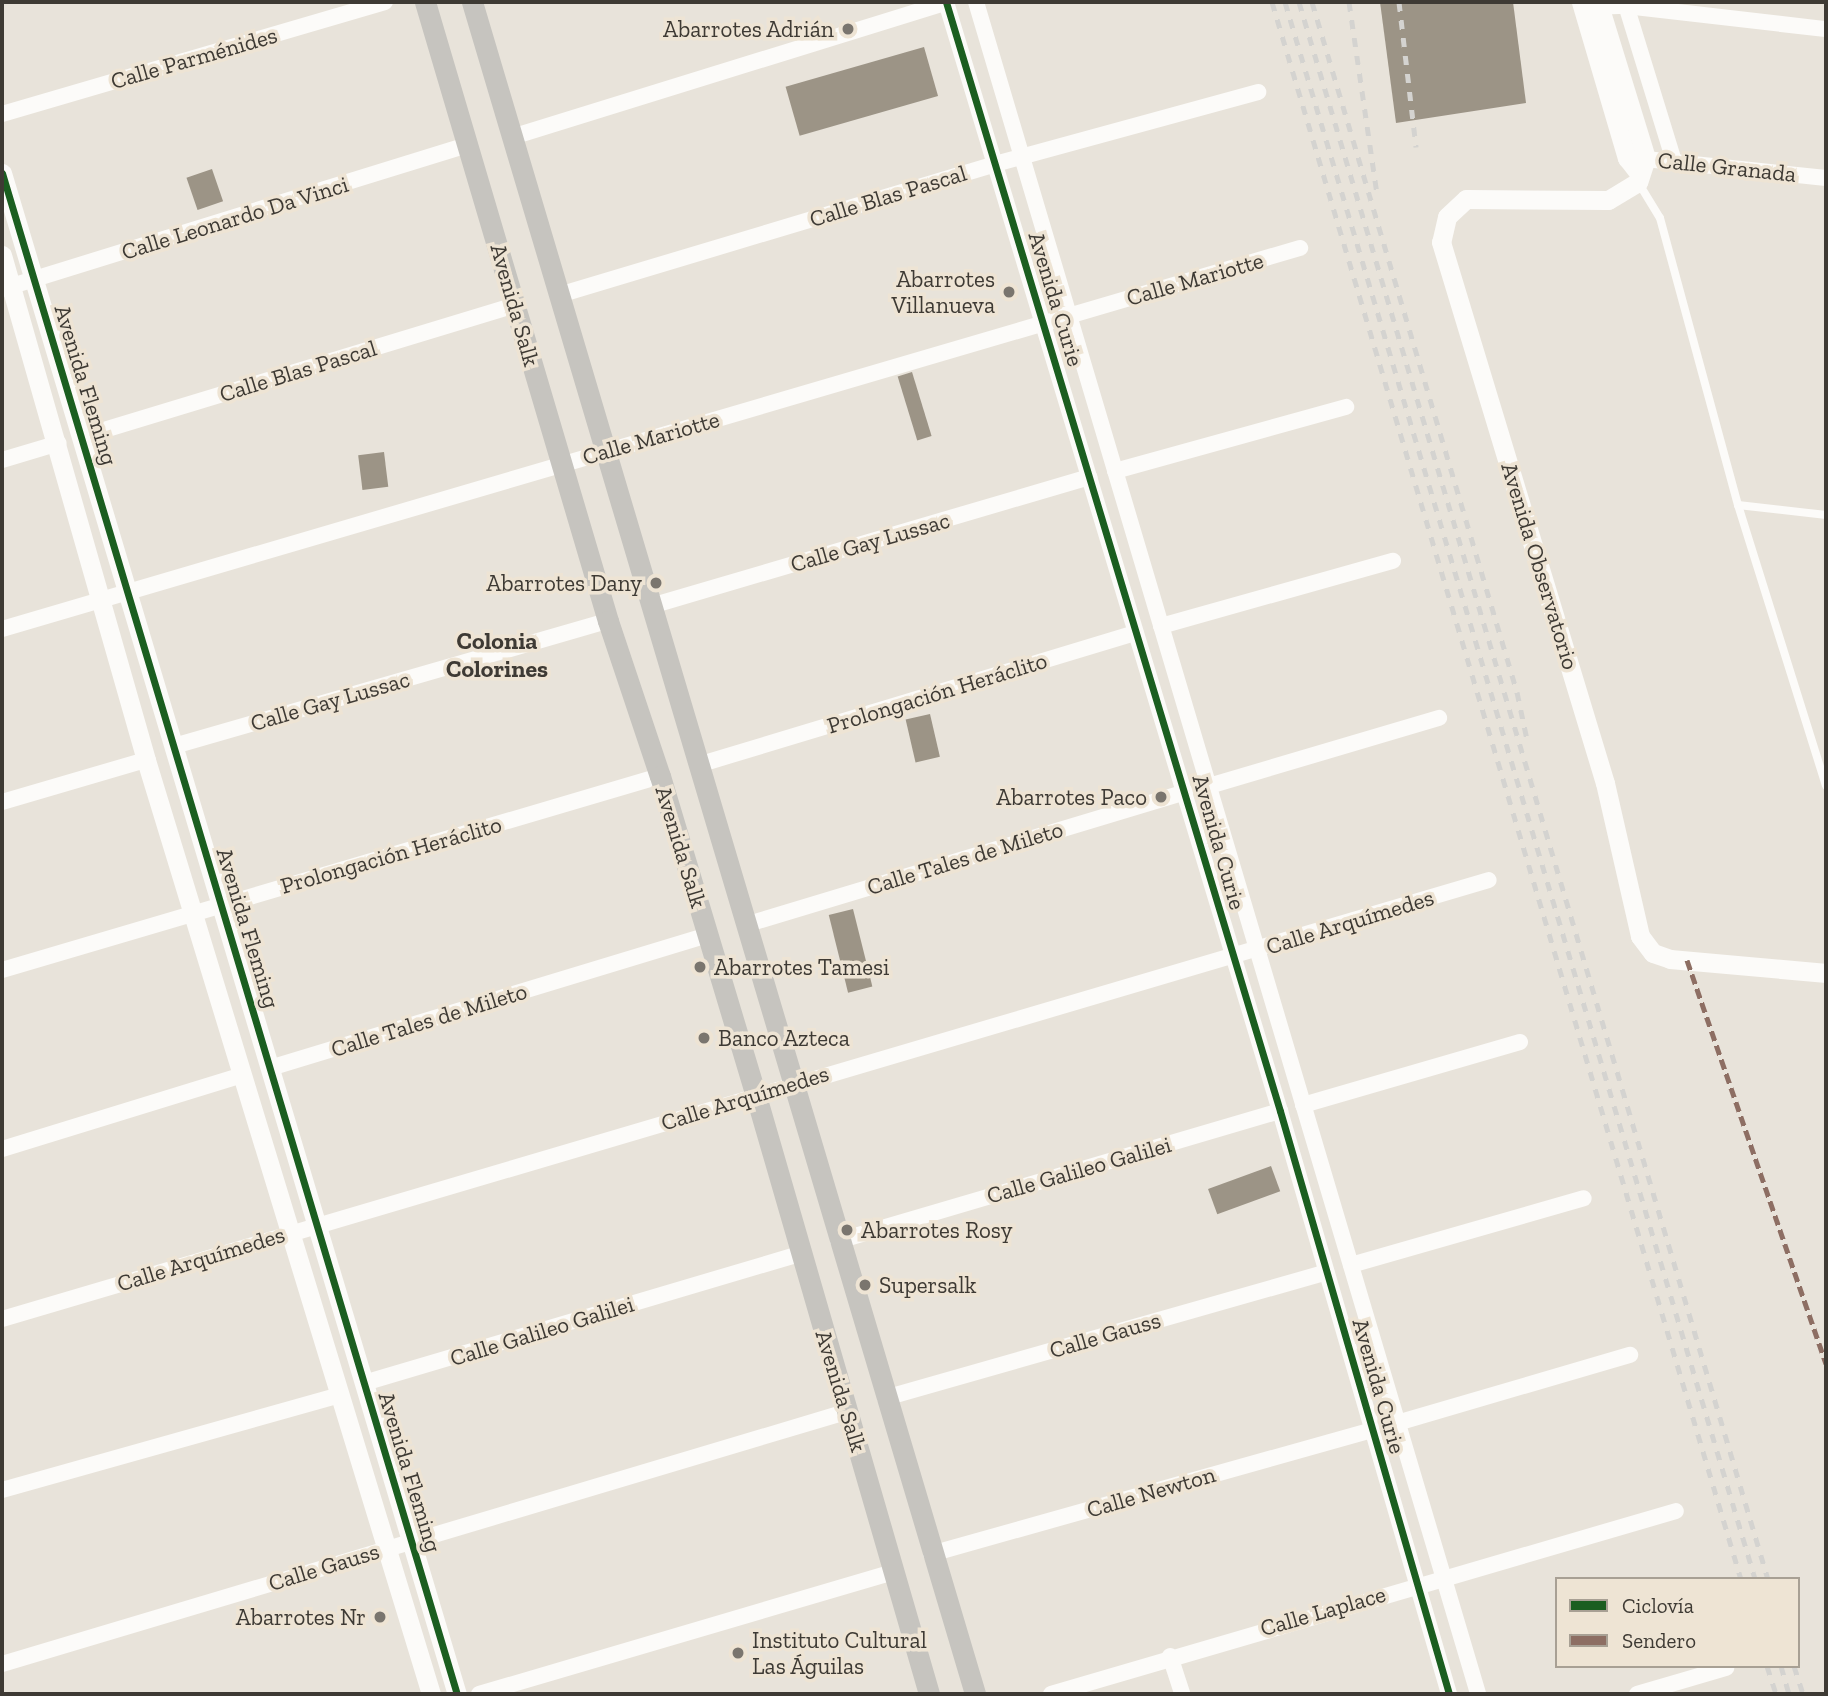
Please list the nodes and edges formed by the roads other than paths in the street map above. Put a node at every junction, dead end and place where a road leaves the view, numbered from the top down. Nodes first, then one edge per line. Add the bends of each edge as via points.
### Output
1 (385, 2) edge
2 (425, 2) edge
3 (472, 2) edge
4 (946, 2) edge
5 (976, 2) edge
6 (1590, 4) edge
7 (1625, 4) edge
8 (1826, 29) edge
9 (1258, 92) dead end
10 (2, 114) edge
11 (512, 137) junction
12 (467, 145) junction
13 (1022, 158) junction
14 (1674, 161) junction
15 (995, 164) junction
16 (1637, 167) junction
17 (2, 173) edge
18 (1826, 178) edge
19 (1300, 248) dead end
20 (2, 255) edge
21 (34, 280) junction
22 (6, 287) edge
23 (559, 295) junction
24 (515, 305) junction
25 (1069, 315) junction
26 (1043, 322) junction
27 (1346, 407) dead end
28 (81, 437) junction
29 (59, 443) junction
30 (605, 451) junction
31 (2, 460) edge
32 (562, 464) junction
33 (1115, 471) junction
34 (1089, 477) junction
35 (1738, 505) junction
36 (1826, 514) edge
37 (1393, 561) dead end
38 (127, 592) junction
39 (100, 600) junction
40 (651, 606) junction
41 (608, 621) junction
42 (1161, 626) junction
43 (2, 629) edge
44 (1136, 633) junction
45 (1439, 718) dead end
46 (174, 746) junction
47 (146, 760) junction
48 (698, 765) junction
49 (660, 776) junction
50 (1826, 785) edge
51 (1209, 786) junction
52 (1185, 792) junction
53 (2, 802) edge
54 (1489, 880) dead end
55 (221, 905) junction
56 (193, 913) junction
57 (745, 925) junction
58 (708, 935) junction
59 (1257, 950) junction
60 (1233, 957) junction
61 (2, 970) edge
62 (1826, 973) edge
63 (1520, 1042) dead end
64 (270, 1068) junction
65 (243, 1075) junction
66 (791, 1084) junction
67 (756, 1096) junction
68 (1303, 1105) junction
69 (1280, 1111) junction
70 (2, 1149) edge
71 (1584, 1198) dead end
72 (317, 1224) junction
73 (291, 1231) junction
74 (838, 1241) junction
75 (800, 1254) junction
76 (1351, 1265) junction
77 (1325, 1272) junction
78 (2, 1319) edge
79 (1630, 1355) dead end
80 (364, 1383) junction
81 (341, 1395) junction
82 (885, 1398) junction
83 (849, 1411) junction
84 (1397, 1423) junction
85 (1371, 1430) junction
86 (2, 1490) edge
87 (1676, 1511) dead end
88 (411, 1541) junction
89 (388, 1548) junction
90 (931, 1554) junction
91 (893, 1572) junction
92 (1443, 1576) junction
93 (1418, 1583) junction
94 (1170, 1656) junction
95 (2, 1664) edge
96 (1726, 1668) edge
97 (431, 1694) edge
98 (457, 1694) edge
99 (479, 1694) edge
100 (929, 1694) edge
101 (975, 1694) edge
102 (1052, 1694) edge
103 (1182, 1694) edge
104 (1449, 1694) edge
105 (1478, 1694) edge
106 (1637, 1694) edge

1 - 10 street, Calle Parménides
2 - 12 main road, Avenida Salk
3 - 11 main road, Avenida Salk
4 - 11 street
4 - 15 street, Avenida Curie
5 - 13 street, Avenida Curie
6 - 7 street
6 - 16 street
7 - 8 street
7 - 14 street
9 - 13 street, Calle Blas Pascal
11 - 23 main road, Avenida Salk
12 - 21 street, Calle Leonardo Da Vinci
12 - 24 main road, Avenida Salk
13 - 15 street, Calle Blas Pascal
13 - 25 street, Avenida Curie
14 - 16 street, Calle Granada
14 - 18 street, Calle Granada
15 - 23 street, Calle Blas Pascal
15 - 26 street, Avenida Curie
16 - 35 lane via 1660,218
16 - 62 street, Avenida Observatorio via 1608,200 1466,199 1447,217 1441,242 1605,783 1640,936 1653,953 1670,959
17 - 21 street, Avenida Fleming
19 - 25 street, Calle Mariotte
20 - 22 street, Avenida Fleming
21 - 22 street, Calle Leonardo Da Vinci
21 - 28 street, Avenida Fleming
22 - 29 street, Avenida Fleming
23 - 30 main road, Avenida Salk
24 - 28 street, Calle Blas Pascal
24 - 32 main road, Avenida Salk
25 - 26 street, Calle Mariotte
25 - 33 street, Avenida Curie
26 - 30 street, Calle Mariotte
26 - 34 street, Avenida Curie
27 - 33 street
28 - 38 street, Avenida Fleming
29 - 31 street
29 - 39 street, Avenida Fleming
30 - 32 street, Calle Mariotte
30 - 40 main road, Avenida Salk
32 - 38 street, Calle Mariotte
32 - 41 main road, Avenida Salk
33 - 42 street, Avenida Curie
34 - 40 street, Calle Gay Lussac
34 - 44 street, Avenida Curie
35 - 36 lane
35 - 50 lane
37 - 42 street
38 - 39 street, Calle Mariotte
38 - 46 street, Avenida Fleming
39 - 43 street, Calle Mariotte
39 - 47 street, Avenida Fleming
40 - 48 main road, Avenida Salk
41 - 46 street, Calle Gay Lussac
41 - 49 main road, Avenida Salk
42 - 51 street, Avenida Curie
44 - 48 street, Prolongación Heráclito
44 - 52 street, Avenida Curie
45 - 51 street
46 - 55 street, Avenida Fleming
47 - 53 street
47 - 56 street, Avenida Fleming
48 - 57 main road, Avenida Salk
49 - 55 street, Prolongación Heráclito
49 - 58 main road, Avenida Salk
51 - 59 street, Avenida Curie
52 - 57 street, Calle Tales de Mileto
52 - 60 street, Avenida Curie
54 - 59 street, Calle Arquímedes
55 - 56 street, Prolongación Heráclito
55 - 64 street, Avenida Fleming
56 - 61 street, Prolongación Heráclito
56 - 65 street, Avenida Fleming
57 - 66 main road, Avenida Salk
58 - 64 street, Calle Tales de Mileto
58 - 67 main road, Avenida Salk
59 - 60 street, Calle Arquímedes
59 - 68 street, Avenida Curie
60 - 66 street, Calle Arquímedes
60 - 69 street, Avenida Curie
63 - 68 street
64 - 72 street, Avenida Fleming
65 - 70 street
65 - 73 street, Avenida Fleming
66 - 67 street, Calle Arquímedes
66 - 74 main road, Avenida Salk
67 - 72 street, Calle Arquímedes
67 - 75 main road, Avenida Salk
68 - 76 street, Avenida Curie
69 - 74 street, Calle Galileo Galilei
69 - 77 street, Avenida Curie
71 - 76 street
72 - 73 street, Calle Arquímedes
72 - 80 street, Avenida Fleming
73 - 78 street, Calle Arquímedes
73 - 81 street, Avenida Fleming
74 - 82 main road, Avenida Salk
75 - 80 street, Calle Galileo Galilei
75 - 83 main road, Avenida Salk
76 - 84 street, Avenida Curie
77 - 82 street, Calle Gauss
77 - 85 street, Avenida Curie
79 - 84 street
80 - 88 street, Avenida Fleming
81 - 86 street
81 - 89 street, Avenida Fleming
82 - 90 main road, Avenida Salk
83 - 88 street, Calle Gauss
83 - 91 main road, Avenida Salk
84 - 92 street, Avenida Curie
85 - 90 street, Calle Newton
85 - 93 street, Avenida Curie
87 - 92 street, Calle Laplace
88 - 89 street, Calle Gauss
88 - 98 street, Avenida Fleming
89 - 95 street, Calle Gauss
89 - 97 street, Avenida Fleming
90 - 101 main road, Avenida Salk
91 - 99 street
91 - 100 main road, Avenida Salk
92 - 93 street, Calle Laplace
92 - 105 street, Avenida Curie
93 - 94 street, Calle Laplace
93 - 104 street, Avenida Curie
94 - 102 street, Calle Laplace
94 - 103 street
96 - 106 street

